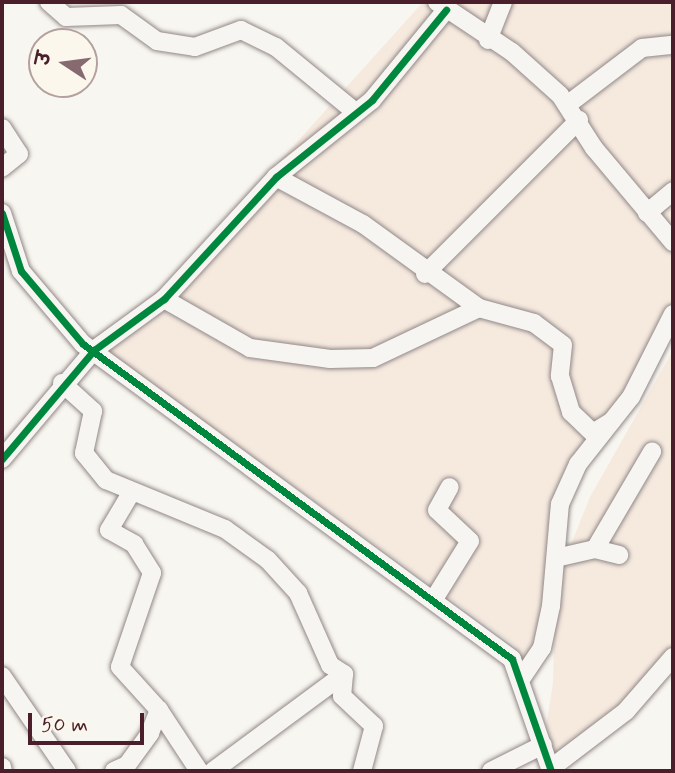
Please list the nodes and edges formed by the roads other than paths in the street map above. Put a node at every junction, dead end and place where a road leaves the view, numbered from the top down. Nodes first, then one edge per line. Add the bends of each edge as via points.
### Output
1 (49, 2) edge
2 (503, 2) edge
3 (442, 6) edge
4 (488, 40) junction
5 (673, 45) edge
6 (568, 105) junction
7 (353, 110) junction
8 (579, 120) junction
9 (2, 128) edge
10 (2, 168) edge
11 (276, 177) junction
12 (673, 191) edge
13 (2, 213) edge
14 (647, 213) junction
15 (673, 242) edge
16 (425, 274) junction
17 (164, 299) junction
18 (479, 308) junction
19 (673, 314) edge
20 (93, 350) junction
21 (62, 383) junction
22 (612, 421) junction
23 (652, 452) dead end
24 (2, 459) edge
25 (450, 487) dead end
26 (131, 493) junction
27 (595, 550) junction
28 (619, 555) dead end
29 (560, 557) junction
30 (434, 599) junction
31 (673, 657) edge
32 (344, 674) junction
33 (2, 676) edge
34 (521, 680) junction
35 (159, 710) junction
36 (543, 745) junction
37 (550, 770) edge
38 (67, 771) edge
39 (114, 771) edge
40 (199, 771) edge
41 (213, 771) edge
42 (362, 771) edge
43 (491, 771) edge

1 - 7 street via 66,17 121,15 157,41 195,47 241,30 276,47
2 - 4 street
3 - 4 street
3 - 7 street via 414,56 372,100
4 - 6 street via 512,52
5 - 6 street via 642,48
6 - 8 street
7 - 11 street
8 - 14 street
8 - 16 street
9 - 10 street via 19,154
11 - 16 street via 363,224
11 - 17 street
12 - 14 street
13 - 20 street via 20,271
14 - 15 street
16 - 18 street
17 - 18 street via 250,348 330,359 373,358
17 - 20 street
18 - 22 street via 534,323 563,345 560,376 571,412 593,432
19 - 22 street
20 - 21 street
20 - 30 street
21 - 24 street
21 - 26 street via 93,411 83,453 106,480
22 - 29 street via 578,464 560,504
23 - 27 street
25 - 30 street via 437,510 470,541
26 - 32 street via 225,529 268,560 298,593 330,665
26 - 35 street via 109,530 134,544 152,573 120,667
27 - 28 street
27 - 29 street
29 - 34 street via 542,648
30 - 34 street via 512,659
31 - 37 street via 626,711
32 - 41 street
32 - 42 street via 342,696 374,726 360,761
33 - 38 street
34 - 36 street
35 - 39 street via 150,733
35 - 40 street
36 - 37 street
36 - 43 street

